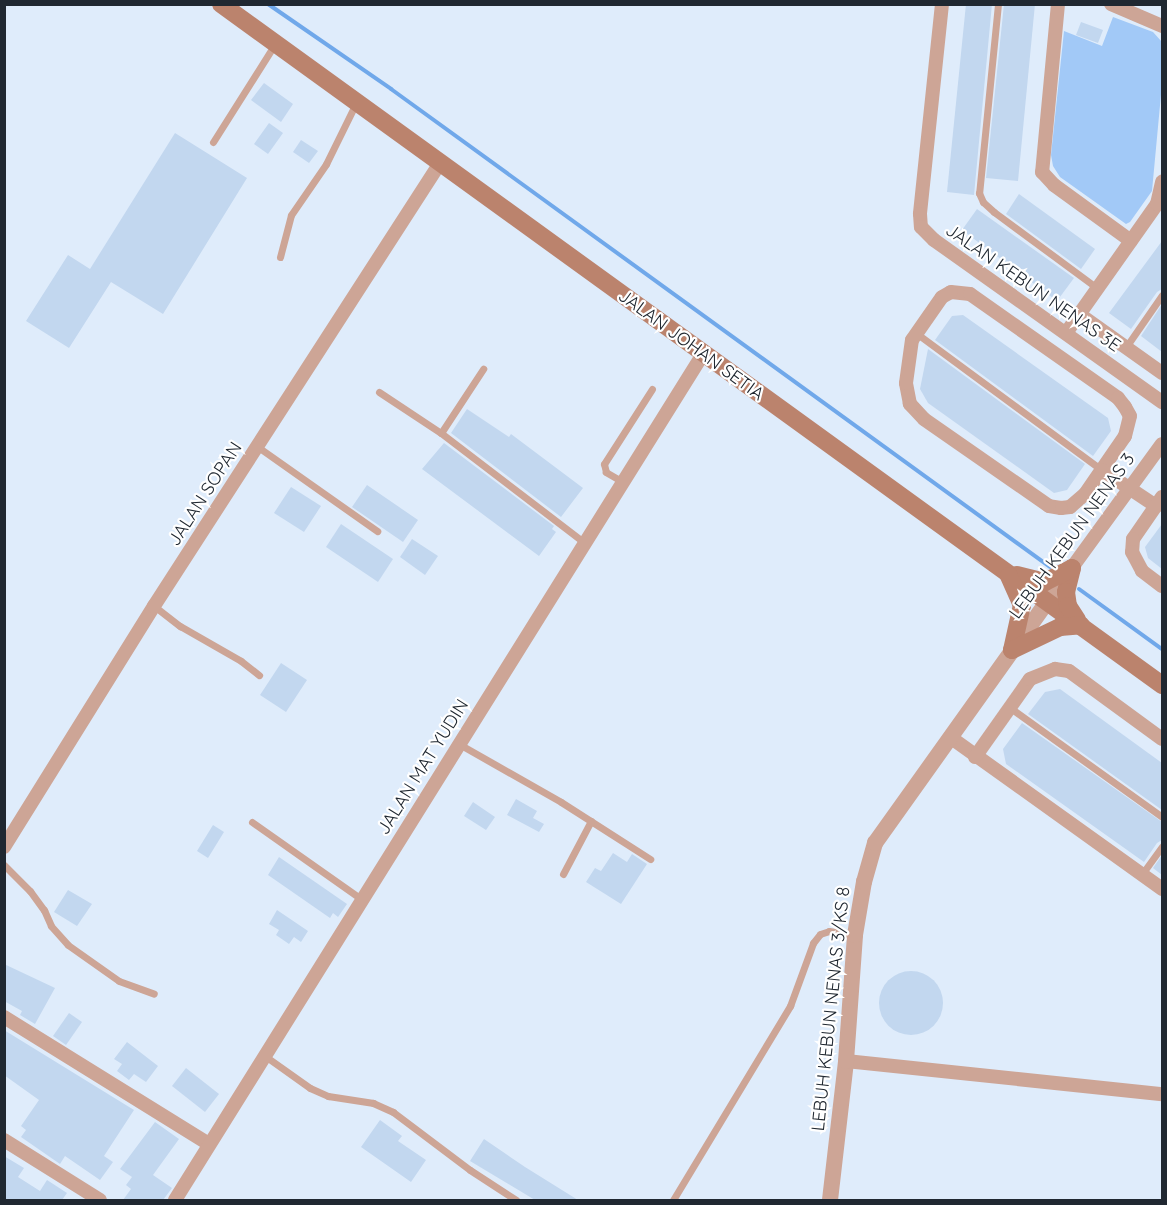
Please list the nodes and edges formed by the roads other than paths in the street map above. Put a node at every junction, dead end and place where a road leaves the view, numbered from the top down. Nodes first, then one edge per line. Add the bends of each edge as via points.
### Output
1 (221, 4) edge
2 (942, 4) edge
3 (998, 4) edge
4 (1058, 4) edge
5 (1111, 4) edge
6 (1162, 26) edge
7 (275, 44) junction
8 (357, 103) junction
9 (213, 142) dead end
10 (440, 163) junction
11 (1162, 182) edge
12 (1131, 241) junction
13 (280, 257) dead end
14 (1097, 288) junction
15 (1162, 295) edge
16 (1079, 314) junction
17 (916, 333) junction
18 (1066, 333) junction
19 (1126, 347) junction
20 (703, 354) junction
21 (483, 369) dead end
22 (1162, 373) edge
23 (652, 389) dead end
24 (379, 392) dead end
25 (1162, 402) edge
26 (441, 433) junction
27 (1162, 444) edge
28 (258, 447) junction
29 (1102, 470) junction
30 (623, 483) junction
31 (1130, 489) junction
32 (1160, 504) edge
33 (377, 531) dead end
34 (585, 543) junction
35 (1072, 568) junction
36 (1007, 572) junction
37 (1162, 586) edge
38 (1047, 602) junction
39 (154, 606) junction
40 (1081, 625) junction
41 (1012, 650) junction
42 (259, 675) dead end
43 (1162, 686) edge
44 (1009, 707) junction
45 (950, 737) junction
46 (1162, 739) edge
47 (459, 744) junction
48 (975, 757) junction
49 (1162, 817) edge
50 (591, 820) junction
51 (252, 822) dead end
52 (1162, 846) edge
53 (4, 847) edge
54 (650, 859) dead end
55 (4, 866) edge
56 (563, 874) dead end
57 (1142, 874) junction
58 (1162, 888) edge
59 (361, 899) junction
60 (855, 935) junction
61 (154, 994) dead end
62 (4, 1017) edge
63 (265, 1056) junction
64 (846, 1061) junction
65 (1162, 1094) edge
66 (4, 1140) edge
67 (209, 1144) junction
68 (100, 1200) edge
69 (175, 1200) edge
70 (516, 1200) edge
71 (673, 1200) edge
72 (830, 1200) edge

1 - 7 main road, JALAN JOHAN SETIA
2 - 18 street, JALAN KEBUN NENAS 3E via 921,227
3 - 14 lane via 980,193 983,202
4 - 12 street via 1042,172
5 - 6 street
7 - 8 main road, JALAN JOHAN SETIA
7 - 9 lane
8 - 10 main road, JALAN JOHAN SETIA
8 - 13 lane via 326,164 291,215
10 - 20 main road, JALAN JOHAN SETIA
10 - 28 street, JALAN SOPAN
11 - 12 street via 1160,200
12 - 14 street
14 - 16 street
15 - 19 lane
16 - 18 street
16 - 19 street
17 - 29 lane
17 - 29 street via 906,383 910,404 924,419 1049,506 1061,508 1077,502
17 - 29 street via 942,297 951,292 970,294 1118,398 1130,416 1129,425
18 - 25 street, JALAN KEBUN NENAS 3E
19 - 22 street
20 - 30 street, JALAN MAT YUDIN
20 - 36 main road, JALAN JOHAN SETIA
21 - 26 lane
23 - 30 lane via 604,464 606,472
24 - 26 lane
26 - 34 lane
27 - 31 street, LEBUH KEBUN NENAS 3
28 - 33 lane
28 - 39 street, JALAN SOPAN
29 - 31 street
30 - 34 street, JALAN MAT YUDIN
31 - 32 street
31 - 35 street, LEBUH KEBUN NENAS 3
32 - 37 street via 1133,539 1132,552 1142,571
34 - 47 street, JALAN MAT YUDIN
35 - 36 main road via 1045,582
35 - 38 street, LEBUH KEBUN NENAS 3
35 - 40 main road via 1066,592 1068,606
36 - 38 main road, JALAN JOHAN SETIA
36 - 41 main road via 1022,605
38 - 40 main road, JALAN JOHAN SETIA
38 - 41 street, LEBUH KEBUN NENAS 3
39 - 42 lane
39 - 53 street, JALAN SOPAN
40 - 41 main road via 1060,627
40 - 43 main road, JALAN JOHAN SETIA
41 - 45 street, LEBUH KEBUN NENAS 3/KS 8
44 - 46 street via 1029,679 1045,671 1063,669
44 - 48 street
44 - 49 lane
45 - 48 street
45 - 60 street, LEBUH KEBUN NENAS 3/KS 8 via 876,843 864,882
47 - 50 lane
47 - 59 street, JALAN MAT YUDIN
48 - 57 street
50 - 54 lane
50 - 56 lane
51 - 59 lane
52 - 57 lane
55 - 61 lane via 30,891 68,945 119,981
57 - 58 street
59 - 63 street, JALAN MAT YUDIN
60 - 64 street, LEBUH KEBUN NENAS 3/KS 8
60 - 71 lane via 829,931 813,943 790,1006
62 - 67 street
63 - 67 street, JALAN MAT YUDIN
63 - 70 lane via 328,1096 373,1103 393,1112
64 - 65 street
64 - 72 street, LEBUH KEBUN NENAS 3/KS 8
66 - 68 street
67 - 69 street, JALAN MAT YUDIN

